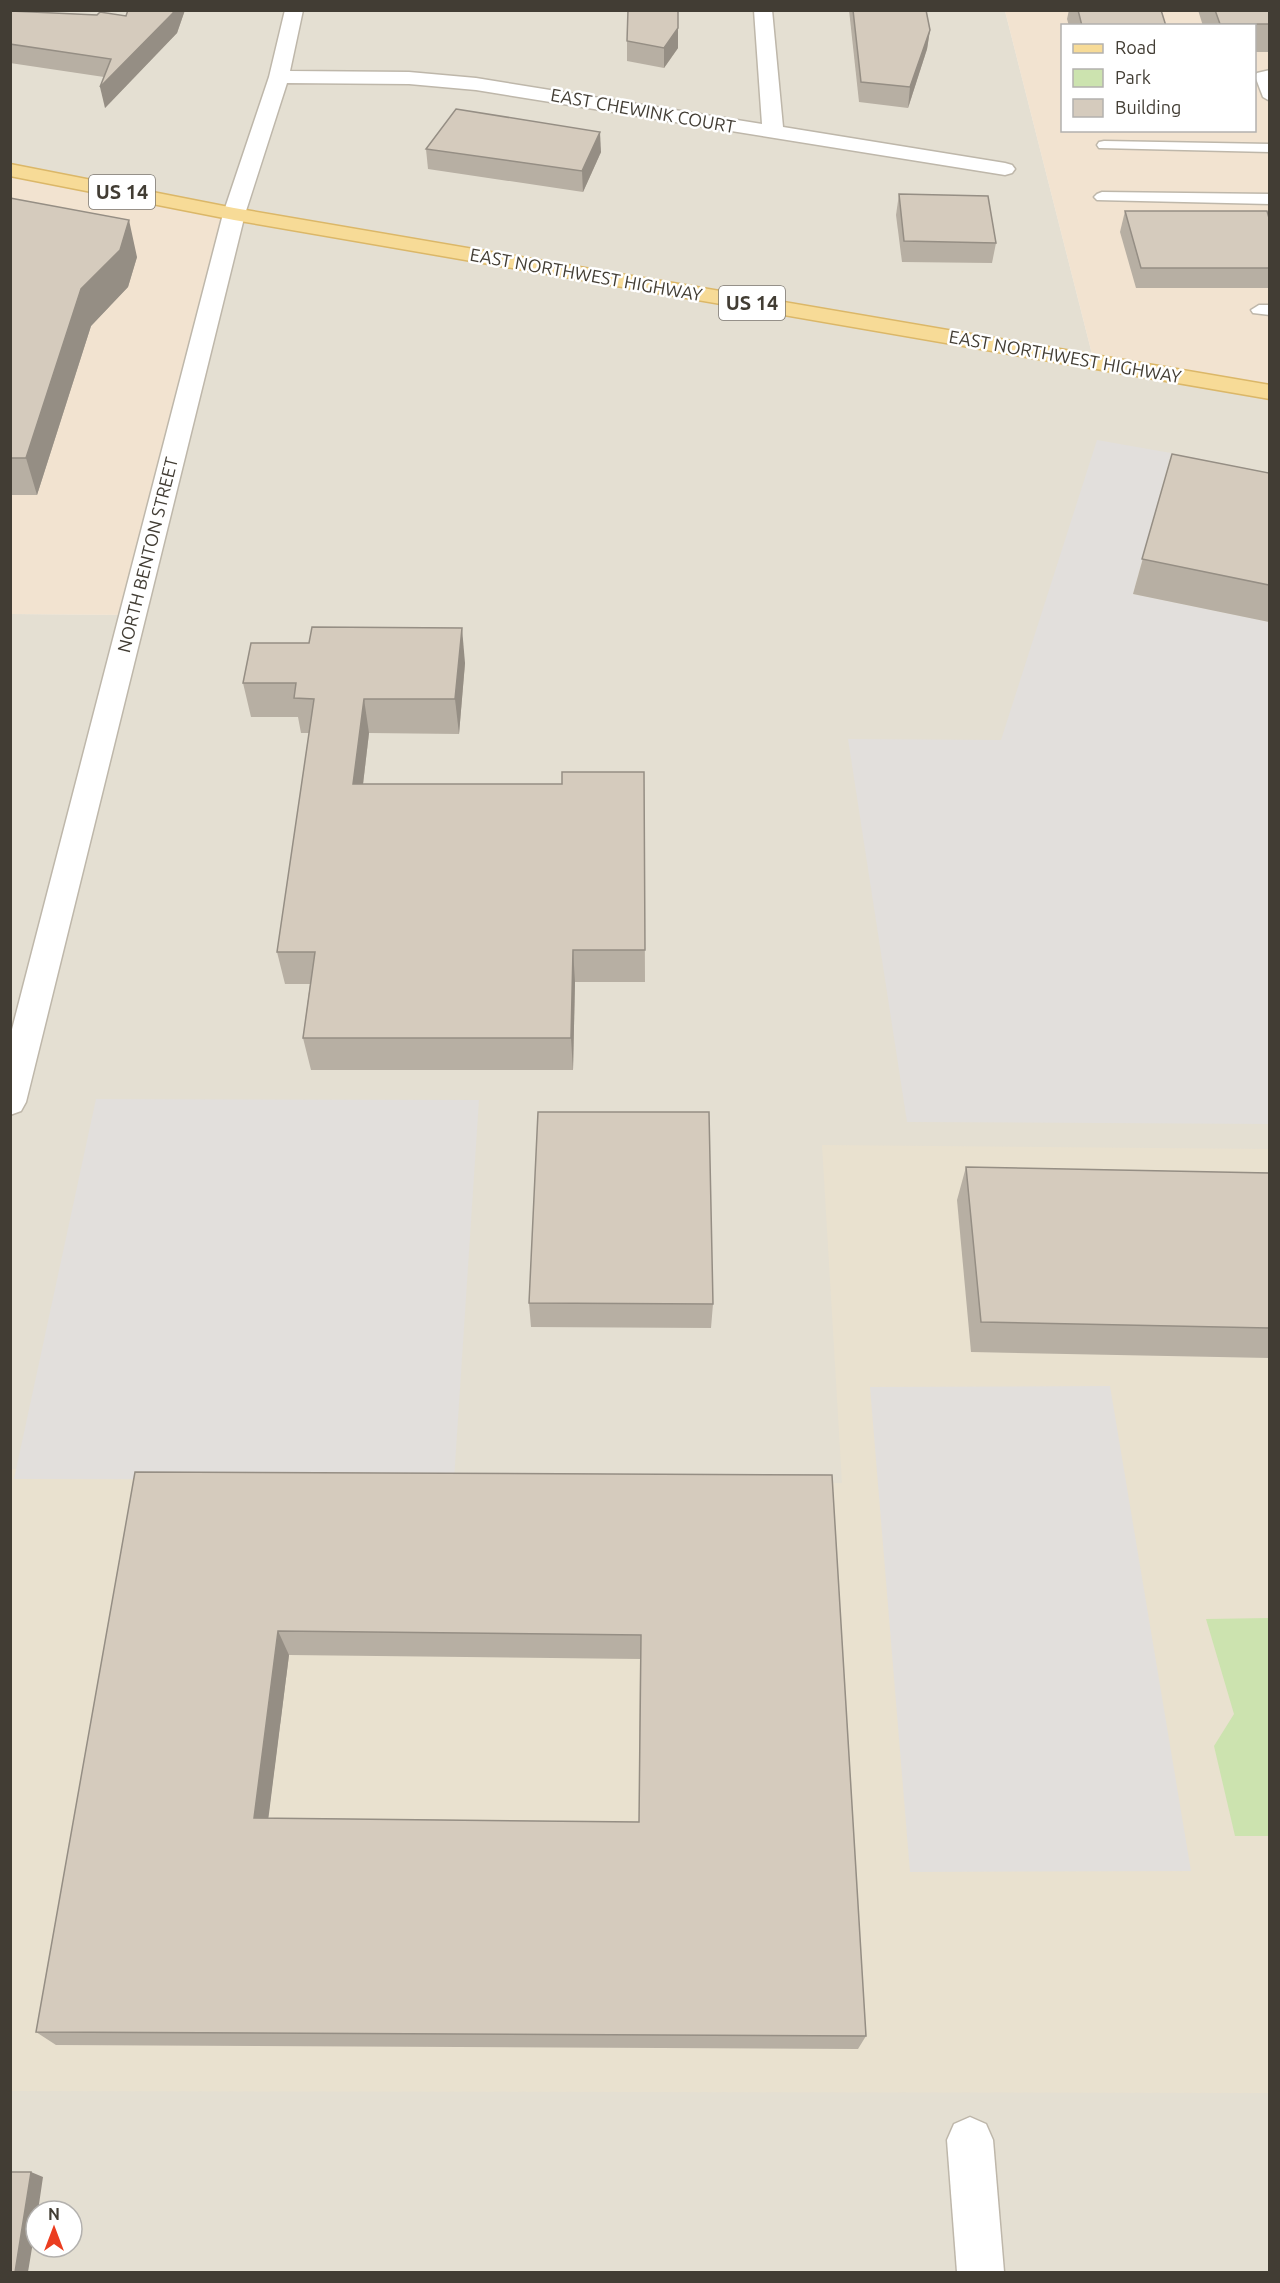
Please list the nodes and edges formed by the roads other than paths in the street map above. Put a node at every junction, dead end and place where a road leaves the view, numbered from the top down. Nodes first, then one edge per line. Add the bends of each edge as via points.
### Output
1 (294, 10) edge
2 (763, 10) edge
3 (1269, 74) edge
4 (279, 77) junction
5 (1269, 97) edge
6 (773, 134) junction
7 (1104, 145) dead end
8 (1269, 148) edge
9 (1005, 169) dead end
10 (10, 170) edge
11 (1102, 197) dead end
12 (1269, 199) edge
13 (234, 214) junction
14 (1269, 392) edge
15 (10, 1102) edge
16 (970, 2140) dead end
17 (981, 2272) edge

1 - 4 street, NORTH BENTON STREET
2 - 6 street
3 - 5 lane via 1262,76
4 - 6 street, EAST CHEWINK COURT via 409,78 476,84
4 - 13 street, NORTH BENTON STREET
6 - 9 street, EAST CHEWINK COURT
7 - 8 lane
10 - 13 main road, EAST NORTHWEST HIGHWAY / US 14
11 - 12 lane
13 - 14 main road, EAST NORTHWEST HIGHWAY / US 14
13 - 15 street, NORTH BENTON STREET
16 - 17 street

